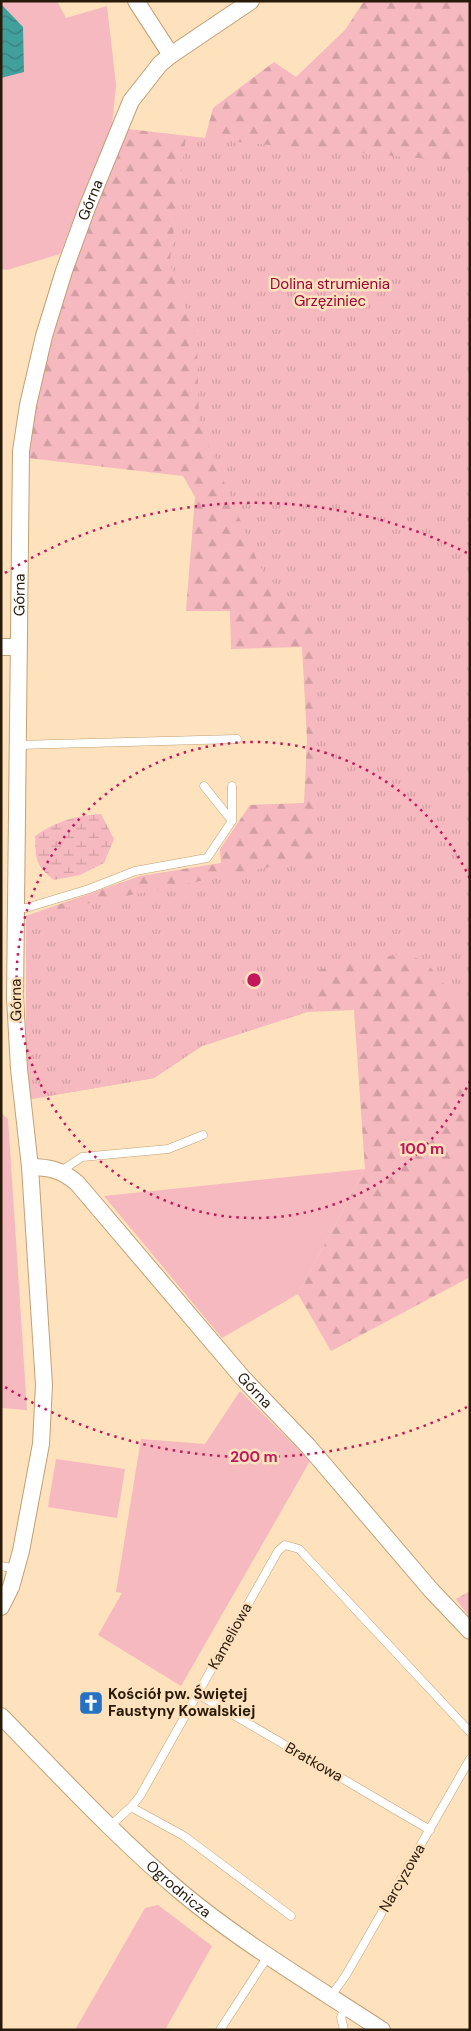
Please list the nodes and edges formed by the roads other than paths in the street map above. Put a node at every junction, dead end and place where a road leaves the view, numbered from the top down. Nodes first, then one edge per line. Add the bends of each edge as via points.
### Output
1 (136, 1) edge
2 (251, 1) edge
3 (171, 55) junction
4 (1, 647) edge
5 (18, 647) junction
6 (237, 738) dead end
7 (18, 745) junction
8 (204, 786) dead end
9 (232, 786) dead end
10 (232, 821) junction
11 (16, 908) junction
12 (203, 1135) dead end
13 (30, 1167) junction
14 (61, 1172) junction
15 (9, 1568) edge
16 (1, 1608) edge
17 (470, 1631) edge
18 (198, 1694) junction
19 (1, 1716) edge
20 (470, 1732) edge
21 (470, 1759) edge
22 (131, 1807) junction
23 (110, 1826) junction
24 (430, 1830) junction
25 (291, 1916) dead end
26 (268, 1954) junction
27 (331, 1996) junction
28 (346, 2006) junction
29 (220, 2030) edge
30 (344, 2030) edge
31 (382, 2030) edge

1 - 3 street
2 - 3 street, Górna
3 - 5 street, Górna via 131,101 118,128 64,271 44,336 21,451
4 - 5 street
5 - 7 street, Górna
6 - 7 lane
7 - 11 street, Górna
8 - 10 lane
9 - 10 lane
10 - 11 lane via 207,858 135,871 89,889 26,908
11 - 13 street, Górna via 16,1037
12 - 14 lane via 168,1149 82,1157
13 - 14 street, Górna via 52,1168
13 - 15 street, Górna via 41,1322 43,1415 37,1467
14 - 17 street, Górna via 77,1183 242,1377 308,1446
15 - 16 street, Górna
18 - 20 lane, Kameliowa via 278,1551 285,1545 299,1549
18 - 22 lane, Kameliowa
18 - 24 lane, Bratkowa
19 - 23 street, Ogrodnicza
21 - 24 lane, Narcyzowa
22 - 23 lane, Kameliowa
22 - 25 lane via 184,1836
23 - 26 street, Ogrodnicza via 182,1892
24 - 27 lane, Narcyzowa
26 - 27 street, Ogrodnicza
26 - 29 lane
27 - 28 street, Ogrodnicza
28 - 30 lane via 341,2017
28 - 31 street, Ogrodnicza

